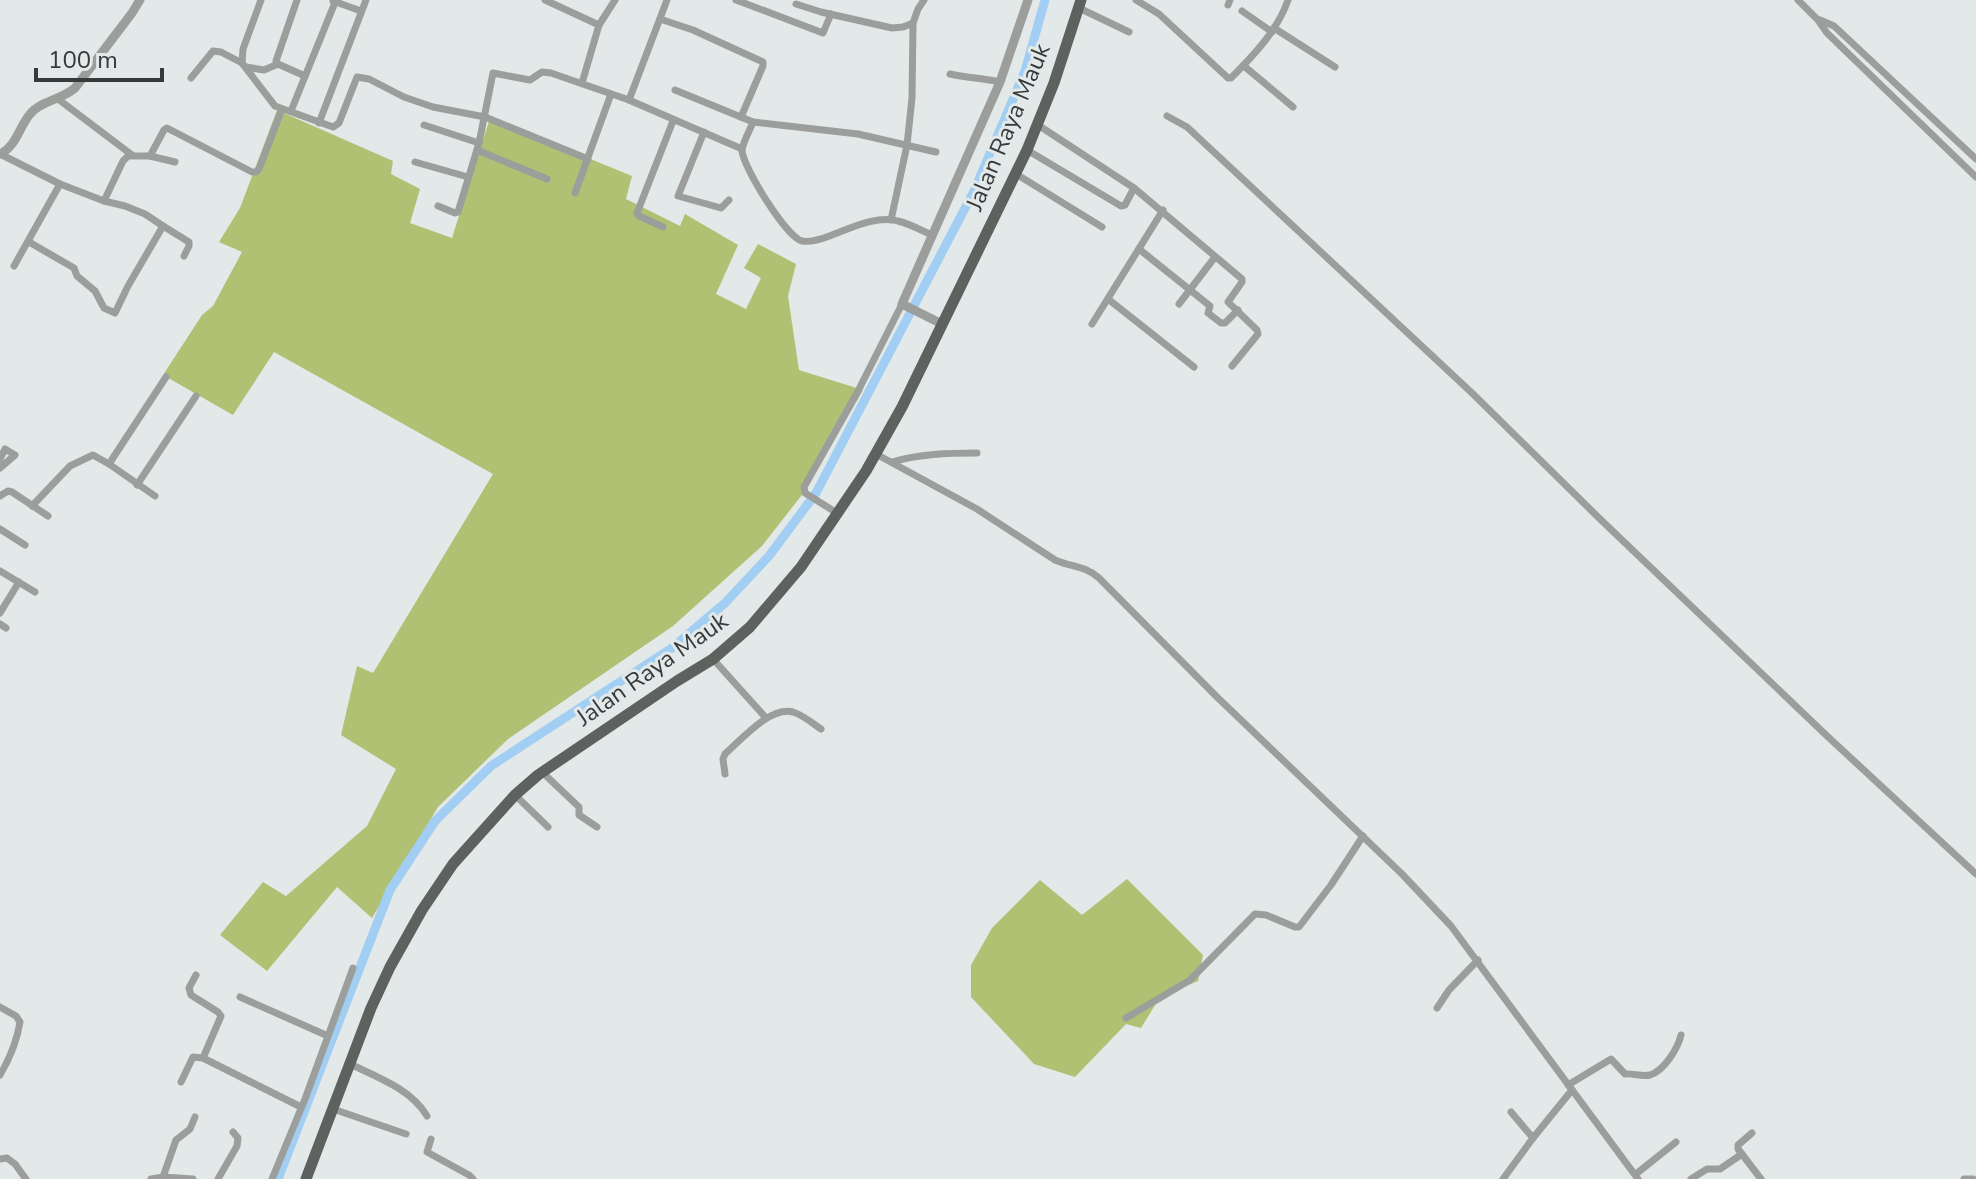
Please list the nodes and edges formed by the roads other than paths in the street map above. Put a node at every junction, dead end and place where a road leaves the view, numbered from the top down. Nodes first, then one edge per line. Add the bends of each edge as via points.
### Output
1 (140, 0) edge
2 (261, 0) edge
3 (297, 0) edge
4 (366, 0) edge
5 (545, 0) edge
6 (615, 0) edge
7 (667, 0) edge
8 (736, 0) edge
9 (924, 0) edge
10 (1028, 0) edge
11 (1136, 0) edge
12 (1288, 0) edge
13 (1798, 0) edge
14 (334, 1) edge
15 (796, 4) dead end
16 (1080, 4) edge
17 (361, 11) junction
18 (1242, 11) dead end
19 (831, 14) junction
20 (660, 19) junction
21 (1818, 20) junction
22 (913, 23) junction
23 (599, 25) junction
24 (1273, 30) junction
25 (1129, 32) dead end
26 (278, 64) junction
27 (244, 65) junction
28 (1244, 66) junction
29 (1335, 67) dead end
30 (950, 74) dead end
31 (305, 76) junction
32 (191, 78) dead end
33 (1000, 82) junction
34 (582, 83) junction
35 (675, 90) dead end
36 (611, 94) junction
37 (58, 99) junction
38 (629, 100) junction
39 (1293, 107) dead end
40 (286, 110) junction
41 (1167, 116) dead end
42 (485, 117) junction
43 (741, 117) junction
44 (673, 121) junction
45 (753, 122) junction
46 (319, 123) junction
47 (424, 125) dead end
48 (1038, 125) junction
49 (704, 132) junction
50 (907, 145) junction
51 (478, 147) junction
52 (742, 149) junction
53 (1027, 150) junction
54 (936, 152) dead end
55 (0, 154) edge
56 (132, 155) junction
57 (150, 156) junction
58 (588, 159) junction
59 (1976, 159) edge
60 (175, 162) dead end
61 (415, 162) dead end
62 (1016, 174) junction
63 (468, 177) junction
64 (1976, 177) edge
65 (547, 179) dead end
66 (60, 184) junction
67 (1134, 188) junction
68 (575, 193) dead end
69 (729, 200) dead end
70 (104, 201) junction
71 (438, 206) dead end
72 (1163, 210) junction
73 (891, 220) junction
74 (163, 226) junction
75 (663, 227) dead end
76 (1102, 227) dead end
77 (932, 235) junction
78 (29, 242) junction
79 (1139, 249) junction
80 (184, 256) dead end
81 (1215, 257) junction
82 (14, 266) dead end
83 (1190, 290) junction
84 (1108, 299) junction
85 (1179, 304) dead end
86 (905, 306) junction
87 (1238, 310) junction
88 (938, 322) junction
89 (1092, 324) dead end
90 (1232, 366) dead end
91 (1194, 367) dead end
92 (166, 377) dead end
93 (196, 396) dead end
94 (977, 453) dead end
95 (876, 454) junction
96 (0, 459) edge
97 (892, 462) junction
98 (109, 464) junction
99 (0, 468) edge
100 (137, 485) junction
101 (4, 494) edge
102 (155, 496) dead end
103 (32, 506) junction
104 (834, 511) junction
105 (48, 516) dead end
106 (0, 529) edge
107 (25, 545) dead end
108 (0, 571) edge
109 (19, 582) junction
110 (35, 592) dead end
111 (0, 613) edge
112 (713, 659) junction
113 (766, 718) junction
114 (821, 729) dead end
115 (542, 772) junction
116 (725, 774) dead end
117 (515, 795) junction
118 (548, 827) dead end
119 (597, 827) dead end
120 (1363, 836) junction
121 (1976, 874) edge
122 (1478, 960) junction
123 (353, 968) dead end
124 (196, 975) dead end
125 (240, 997) dead end
126 (0, 1007) edge
127 (1437, 1008) dead end
128 (1126, 1018) dead end
129 (1681, 1035) dead end
130 (328, 1036) junction
131 (0, 1054) edge
132 (203, 1058) junction
133 (10, 1059) junction
134 (350, 1064) junction
135 (0, 1075) edge
136 (181, 1082) dead end
137 (1570, 1087) junction
138 (301, 1107) junction
139 (333, 1109) junction
140 (1511, 1112) dead end
141 (427, 1116) dead end
142 (195, 1117) dead end
143 (233, 1132) dead end
144 (1752, 1133) dead end
145 (406, 1134) dead end
146 (1533, 1138) junction
147 (431, 1139) dead end
148 (1676, 1142) dead end
149 (1742, 1154) junction
150 (0, 1159) edge
151 (163, 1177) junction
152 (1637, 1177) edge
153 (26, 1179) edge
154 (151, 1179) edge
155 (193, 1179) edge
156 (218, 1179) edge
157 (272, 1179) edge
158 (306, 1179) edge
159 (473, 1179) edge
160 (1503, 1179) edge
161 (1691, 1179) edge
162 (1761, 1179) edge
163 (1964, 1179) edge
164 (1973, 1179) edge

1 - 37 street via 75,88
2 - 27 street via 243,49
3 - 26 street
4 - 17 street
5 - 23 street
6 - 23 street
7 - 20 street
8 - 19 street via 823,33
9 - 22 street
10 - 33 street
11 - 28 street via 1159,14 1228,78
12 - 24 street
13 - 21 street
14 - 17 street
14 - 31 street
15 - 19 street
16 - 25 street
16 - 48 main road, Jalan Raya Mauk
17 - 46 street
18 - 24 street
19 - 22 street via 892,28
20 - 38 street
20 - 43 street via 763,62
21 - 59 street via 1834,26
21 - 64 street
22 - 50 street
23 - 34 street
24 - 28 street
24 - 29 street
26 - 27 street via 264,70
26 - 31 street
27 - 32 street via 213,51
27 - 40 street via 270,101
28 - 39 street
30 - 33 street
31 - 40 street
33 - 77 street
34 - 36 street
34 - 42 street via 546,71 530,80 493,73
35 - 43 street
36 - 38 street
36 - 58 street
37 - 55 street via 35,109 11,147
37 - 56 street
38 - 44 street
40 - 46 street
40 - 57 street via 256,172 167,128
41 - 121 street via 1187,127 1472,393
42 - 46 street via 433,107 357,77 339,123
42 - 51 street
42 - 58 street
43 - 45 street
44 - 49 street
44 - 75 street via 637,213
45 - 50 street
45 - 52 street
47 - 51 street
48 - 53 main road, Jalan Raya Mauk
48 - 67 street
49 - 52 street
49 - 69 street via 678,196 721,208
50 - 54 street
50 - 73 street
51 - 63 street
51 - 65 street
52 - 73 street via 775,214 801,241
53 - 62 main road, Jalan Raya Mauk
53 - 67 street via 1121,206
55 - 66 street
56 - 57 street
56 - 70 street via 123,161
57 - 60 street
58 - 68 street
61 - 63 street
62 - 76 street
62 - 88 main road, Jalan Raya Mauk
63 - 71 street via 457,212
66 - 70 street
66 - 78 street
67 - 72 street
70 - 74 street via 145,214
72 - 79 street
72 - 81 street
73 - 77 street
74 - 78 street via 113,313 74,268
74 - 80 street via 189,242
77 - 86 street
78 - 82 street
79 - 83 street
79 - 84 street
81 - 83 street
81 - 87 street via 1242,279 1228,301
83 - 85 street
83 - 87 street via 1222,324
84 - 89 street
84 - 91 street
86 - 88 street
86 - 104 street via 804,487 808,496
87 - 90 street via 1258,334
88 - 95 main road, Jalan Raya Mauk
92 - 98 street
93 - 100 street
94 - 97 street
95 - 97 street
95 - 104 main road, Jalan Raya Mauk
96 - 99 street via 5,449 15,455
97 - 120 street via 1055,560 1092,572
98 - 100 street
98 - 103 street via 93,455 70,466
100 - 102 street
101 - 103 street via 12,492
103 - 105 street
104 - 112 main road, Jalan Raya Mauk via 801,567 765,611
106 - 107 street
108 - 109 street
109 - 110 street
109 - 111 street
112 - 113 street
112 - 115 main road, Jalan Raya Mauk
113 - 114 street via 794,713
113 - 116 street via 725,754
115 - 117 main road, Jalan Raya Mauk
115 - 119 street via 579,807 579,815
117 - 118 street
117 - 134 main road, Jalan Raya Mauk via 453,864 422,910 383,981
120 - 122 street
120 - 128 street via 1299,927 1255,914 1190,980
122 - 127 street
122 - 137 street
123 - 130 street
124 - 132 street via 191,995 221,1016
125 - 130 street
126 - 133 street via 20,1022
129 - 137 street via 1655,1073 1625,1074 1611,1059
130 - 138 street
131 - 133 street
132 - 136 street via 193,1057
132 - 138 street
133 - 135 street
134 - 139 main road, Jalan Raya Mauk
134 - 141 street via 393,1085
137 - 146 street
137 - 152 street
138 - 157 street
139 - 145 street
139 - 158 main road, Jalan Raya Mauk
140 - 146 street
142 - 151 street via 176,1140
143 - 156 street via 237,1146
144 - 149 street via 1738,1145
146 - 160 street
147 - 159 street via 427,1152
148 - 152 street
149 - 161 street
149 - 162 street
150 - 153 street via 15,1164
151 - 154 street
151 - 155 street
163 - 164 street

